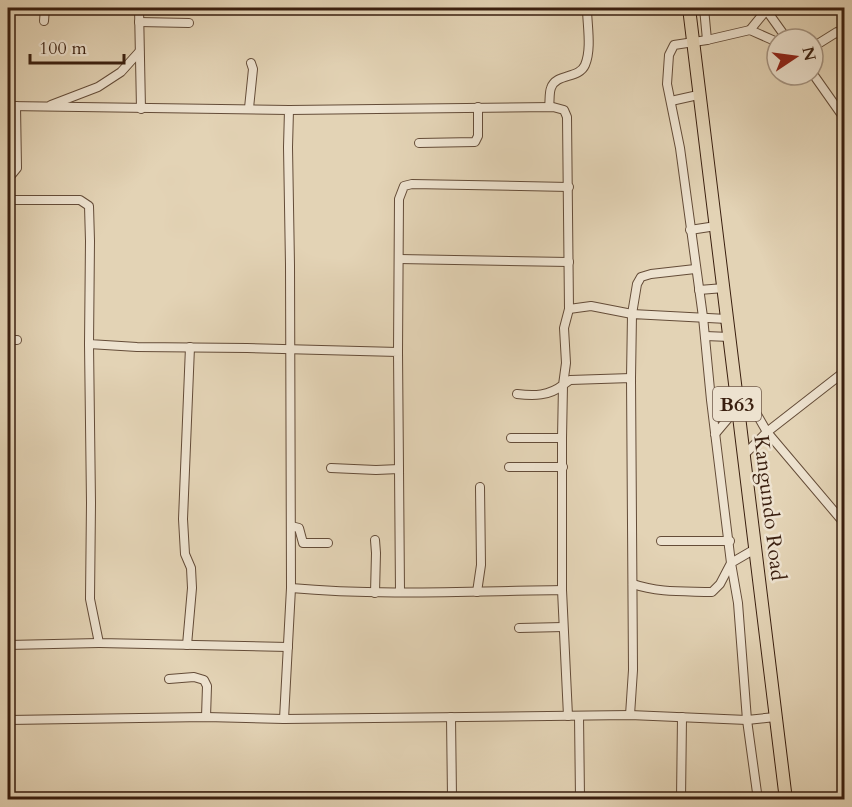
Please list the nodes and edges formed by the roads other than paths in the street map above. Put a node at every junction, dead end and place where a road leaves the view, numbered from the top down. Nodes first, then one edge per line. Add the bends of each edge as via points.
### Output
1 (45, 8) edge
2 (140, 8) edge
3 (587, 8) edge
4 (688, 8) edge
5 (704, 8) edge
6 (767, 9) edge
7 (44, 21) dead end
8 (139, 22) junction
9 (189, 23) dead end
10 (779, 27) edge
11 (750, 30) junction
12 (765, 37) edge
13 (844, 39) edge
14 (707, 40) junction
15 (825, 40) edge
16 (693, 43) junction
17 (139, 52) junction
18 (251, 63) dead end
19 (822, 87) edge
20 (698, 95) junction
21 (670, 101) junction
22 (12, 106) edge
23 (48, 107) junction
24 (478, 107) junction
25 (549, 107) junction
26 (249, 108) junction
27 (141, 109) junction
28 (289, 110) junction
29 (844, 118) edge
30 (419, 143) dead end
31 (8, 179) edge
32 (569, 187) junction
33 (8, 200) edge
34 (716, 226) junction
35 (690, 230) junction
36 (399, 259) junction
37 (569, 262) junction
38 (695, 270) junction
39 (724, 288) junction
40 (699, 290) junction
41 (569, 309) junction
42 (632, 314) junction
43 (703, 317) junction
44 (727, 319) junction
45 (705, 336) junction
46 (729, 337) junction
47 (89, 344) junction
48 (190, 347) junction
49 (289, 350) junction
50 (398, 352) junction
51 (844, 372) edge
52 (630, 378) junction
53 (563, 385) junction
54 (517, 394) dead end
55 (737, 404) junction
56 (767, 432) junction
57 (715, 434) junction
58 (511, 438) dead end
59 (562, 438) junction
60 (744, 454) junction
61 (509, 467) dead end
62 (562, 467) junction
63 (331, 468) dead end
64 (399, 469) junction
65 (480, 487) dead end
66 (844, 523) edge
67 (291, 526) junction
68 (375, 540) dead end
69 (661, 541) dead end
70 (730, 541) junction
71 (328, 543) dead end
72 (755, 549) junction
73 (731, 563) junction
74 (633, 584) junction
75 (291, 588) junction
76 (562, 590) junction
77 (400, 591) junction
78 (375, 592) junction
79 (477, 592) junction
80 (563, 627) junction
81 (519, 628) dead end
82 (99, 643) junction
83 (8, 645) edge
84 (188, 645) junction
85 (288, 647) junction
86 (169, 679) dead end
87 (630, 715) junction
88 (579, 716) junction
89 (206, 717) junction
90 (451, 717) junction
91 (568, 717) junction
92 (682, 717) junction
93 (775, 717) junction
94 (284, 719) junction
95 (9, 720) edge
96 (747, 720) junction
97 (452, 797) junction
98 (9, 798) edge
99 (294, 798) edge
100 (427, 798) edge
101 (580, 798) junction
102 (150, 799) edge
103 (556, 799) edge
104 (652, 800) edge
105 (681, 800) edge
106 (758, 800) edge
107 (786, 800) edge

1 - 7 street
2 - 8 street
3 - 25 street via 585,64 581,71 556,81 551,87
4 - 16 highway, Kangundo Road / B63
5 - 14 street
6 - 10 street
6 - 11 street
8 - 9 street
8 - 17 street
11 - 12 street
11 - 14 street
13 - 15 street via 837,32
14 - 16 street
16 - 20 highway, Kangundo Road / B63
16 - 21 street via 672,48 666,76
17 - 23 street via 121,72 98,87
17 - 27 street
18 - 26 street
19 - 29 street
20 - 21 street
20 - 34 highway, Kangundo Road / B63
21 - 35 street
22 - 23 street
22 - 31 street via 17,168
23 - 27 street
24 - 25 street
24 - 28 street
24 - 30 street via 475,142
25 - 32 street via 564,110 567,117
26 - 27 street
26 - 28 street
28 - 49 street
32 - 36 street via 404,186 399,199
32 - 37 street
33 - 47 street via 80,200 89,206
34 - 35 street
34 - 39 highway, Kangundo Road / B63
35 - 38 street
36 - 37 street
36 - 50 street
37 - 41 street
38 - 40 street
38 - 42 street via 641,277
39 - 40 street
39 - 44 highway, Kangundo Road / B63
40 - 43 street
41 - 42 street via 591,306
41 - 53 street via 564,328
42 - 43 street
42 - 52 street
43 - 44 street
43 - 45 street
44 - 46 highway, Kangundo Road / B63
45 - 46 street
45 - 57 street
46 - 55 highway, Kangundo Road / B63
47 - 48 street
47 - 82 street via 90,599
48 - 49 street
48 - 84 street via 183,519 192,588
49 - 50 street
49 - 67 street
50 - 64 street
51 - 56 street
52 - 53 street via 577,378
52 - 74 street
53 - 54 street via 548,394
53 - 59 street
55 - 56 street via 751,404
55 - 57 street
55 - 60 highway, Kangundo Road / B63
56 - 60 street
56 - 66 street
57 - 70 street
58 - 59 street
59 - 62 street
60 - 72 highway, Kangundo Road / B63
61 - 62 street
62 - 76 street
63 - 64 street
64 - 77 street
65 - 79 street via 481,566
67 - 71 street via 299,528 303,543
67 - 75 street
68 - 78 street
69 - 70 street
70 - 73 street
72 - 73 street
72 - 93 highway, Kangundo Road / B63
73 - 74 street via 712,592 666,592
73 - 96 street
74 - 87 street
75 - 78 street
75 - 85 street
76 - 79 street
76 - 80 street
77 - 78 street
77 - 79 street
80 - 81 street
80 - 91 street
82 - 83 street
82 - 84 street
84 - 85 street
85 - 94 street
86 - 89 street via 204,680
87 - 88 street
87 - 92 street
88 - 91 street
88 - 101 street
89 - 94 street
89 - 95 street
90 - 91 street
90 - 94 street
90 - 97 street
92 - 96 street
92 - 105 street
93 - 96 street
93 - 107 highway, Kangundo Road / B63
95 - 98 street
96 - 106 street
97 - 100 street
97 - 103 street
98 - 102 street
99 - 100 street
99 - 102 street
101 - 103 street
101 - 104 street

